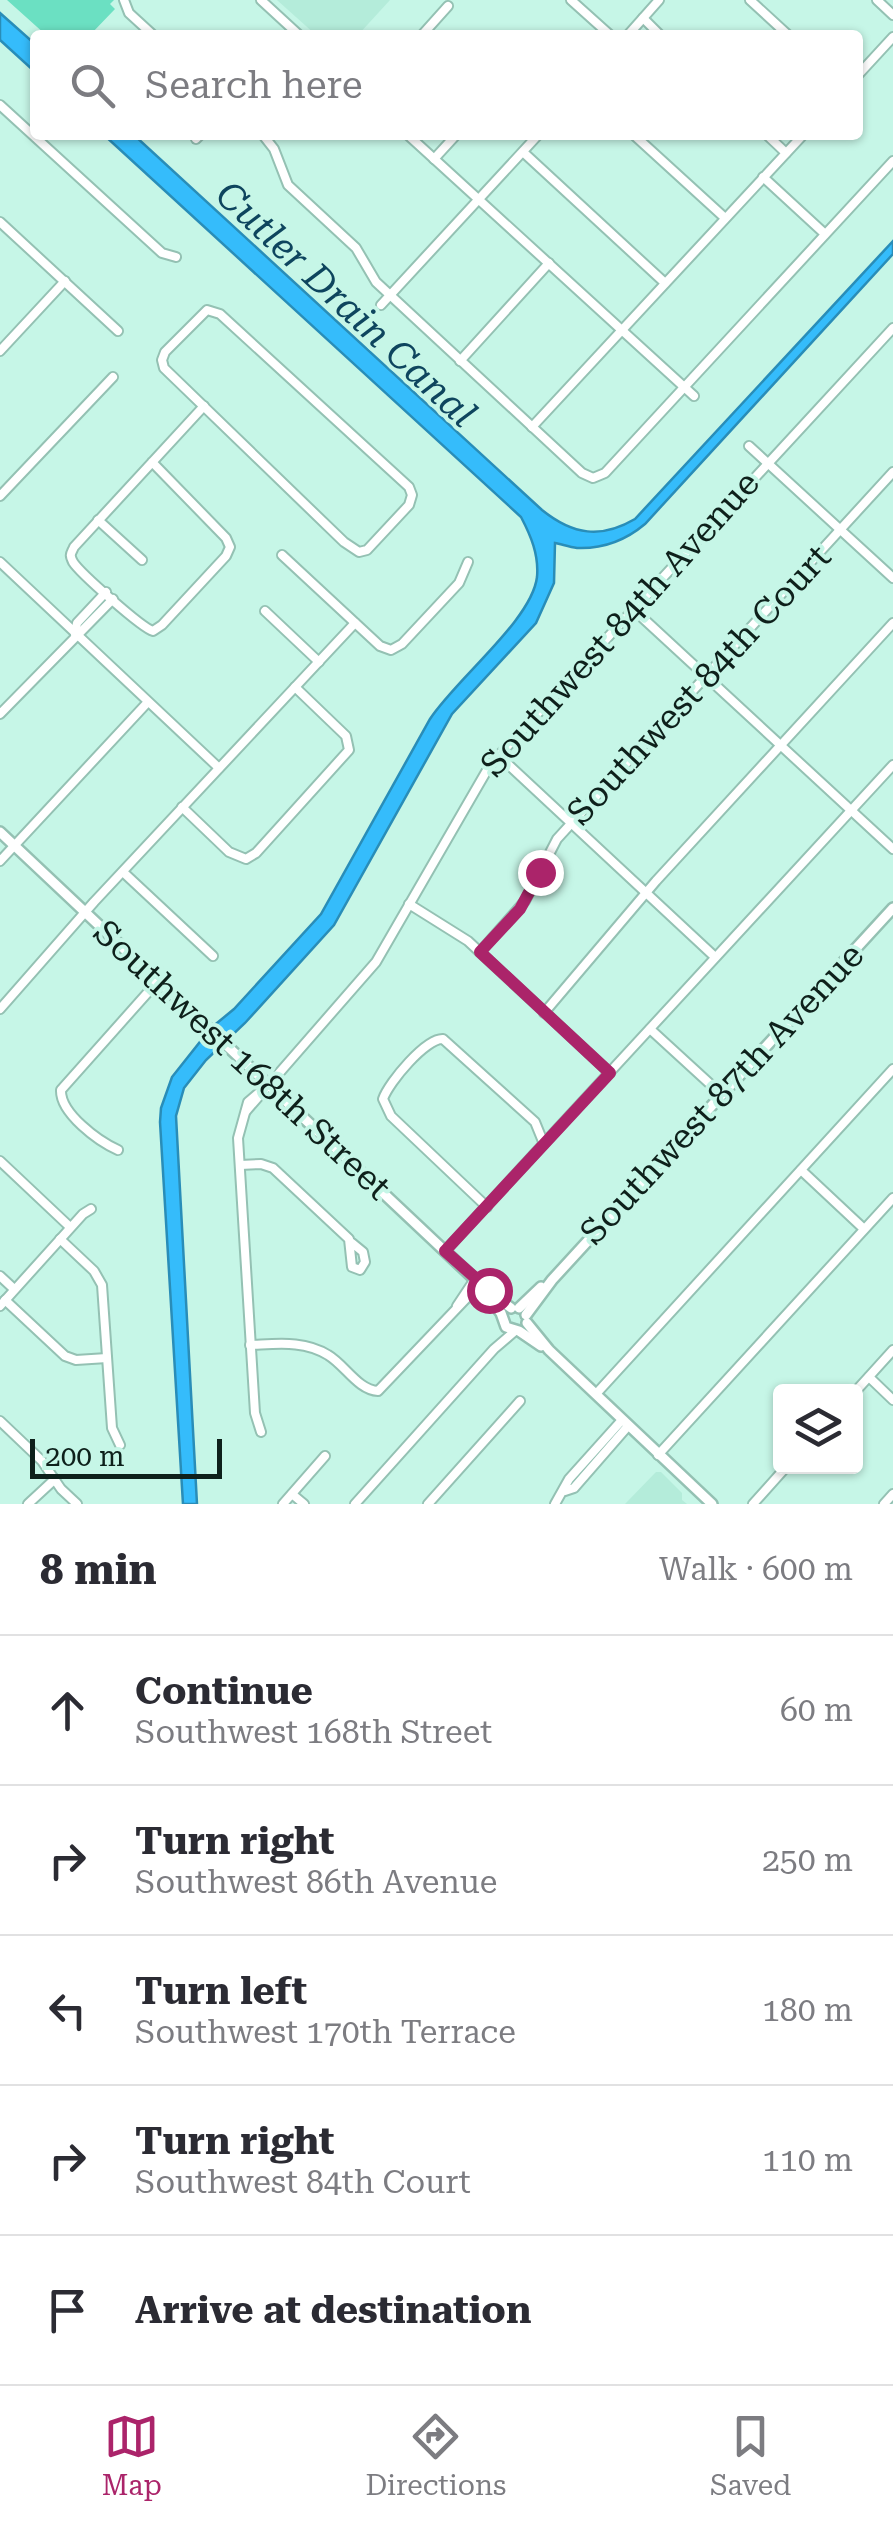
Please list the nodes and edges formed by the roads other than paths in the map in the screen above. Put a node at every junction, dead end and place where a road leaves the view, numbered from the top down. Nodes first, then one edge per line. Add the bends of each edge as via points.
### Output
1 (261, 0) edge
2 (571, 0) edge
3 (659, 0) edge
4 (750, 0) edge
5 (877, 0) edge
6 (124, 2) edge
7 (448, 6) dead end
8 (893, 15) edge
9 (642, 18) junction
10 (148, 30) edge
11 (294, 30) edge
12 (426, 30) edge
13 (604, 30) edge
14 (632, 30) edge
15 (655, 30) edge
16 (783, 30) edge
17 (893, 37) edge
18 (863, 70) edge
19 (0, 105) edge
20 (30, 132) edge
21 (38, 140) edge
22 (267, 140) edge
23 (413, 140) edge
24 (451, 140) edge
25 (534, 140) edge
26 (639, 140) edge
27 (773, 140) edge
28 (798, 140) edge
29 (523, 152) junction
30 (786, 153) junction
31 (434, 159) junction
32 (893, 162) edge
33 (763, 177) junction
34 (479, 199) junction
35 (725, 218) junction
36 (0, 222) edge
37 (825, 234) junction
38 (176, 257) dead end
39 (549, 264) junction
40 (64, 281) junction
41 (665, 283) junction
42 (390, 296) junction
43 (380, 305) dead end
44 (893, 328) edge
45 (118, 330) dead end
46 (622, 330) junction
47 (0, 351) edge
48 (460, 360) junction
49 (113, 377) dead end
50 (684, 387) junction
51 (694, 396) dead end
52 (204, 406) junction
53 (532, 427) junction
54 (749, 446) dead end
55 (152, 462) junction
56 (767, 463) junction
57 (893, 472) edge
58 (0, 496) edge
59 (98, 520) junction
60 (840, 530) junction
61 (282, 555) dead end
62 (142, 560) dead end
63 (0, 562) edge
64 (468, 562) dead end
65 (893, 578) edge
66 (109, 596) junction
67 (633, 609) junction
68 (265, 611) dead end
69 (893, 622) edge
70 (355, 623) junction
71 (76, 634) junction
72 (319, 662) junction
73 (706, 678) junction
74 (294, 688) junction
75 (146, 702) junction
76 (0, 714) edge
77 (780, 746) junction
78 (498, 755) junction
79 (893, 766) edge
80 (220, 768) junction
81 (182, 807) junction
82 (852, 811) junction
83 (572, 824) junction
84 (0, 832) edge
85 (14, 846) junction
86 (893, 849) edge
87 (0, 861) edge
88 (122, 872) junction
89 (646, 893) junction
90 (409, 904) junction
91 (893, 908) edge
92 (86, 912) junction
93 (480, 952) junction
94 (213, 956) dead end
95 (716, 957) junction
96 (158, 981) junction
97 (0, 1009) edge
98 (544, 1013) junction
99 (650, 1029) junction
100 (893, 1069) edge
101 (610, 1073) junction
102 (268, 1085) junction
103 (721, 1094) junction
104 (535, 1122) junction
105 (558, 1130) junction
106 (544, 1144) junction
107 (118, 1150) dead end
108 (0, 1161) edge
109 (240, 1166) junction
110 (801, 1170) junction
111 (893, 1198) edge
112 (487, 1207) junction
113 (91, 1209) dead end
114 (70, 1227) junction
115 (864, 1230) junction
116 (60, 1239) junction
117 (352, 1243) dead end
118 (445, 1251) junction
119 (0, 1276) edge
120 (479, 1284) junction
121 (14, 1290) junction
122 (2, 1303) edge
123 (516, 1319) junction
124 (250, 1345) junction
125 (893, 1350) edge
126 (107, 1358) junction
127 (868, 1376) junction
128 (862, 1384) edge
129 (596, 1394) junction
130 (520, 1400) dead end
131 (893, 1400) edge
132 (0, 1421) edge
133 (625, 1423) junction
134 (262, 1432) dead end
135 (120, 1445) dead end
136 (658, 1454) junction
137 (325, 1456) dead end
138 (780, 1474) edge
139 (55, 1479) junction
140 (292, 1494) junction
141 (893, 1494) edge
142 (28, 1504) edge
143 (77, 1504) edge
144 (283, 1504) edge
145 (304, 1504) edge
146 (355, 1504) edge
147 (428, 1504) edge
148 (555, 1504) edge
149 (712, 1504) edge
150 (753, 1504) edge
151 (884, 1504) edge

1 - 11 street
2 - 13 street
3 - 9 street
4 - 16 street
5 - 8 street
6 - 10 street
7 - 12 street
9 - 14 street
9 - 15 street
17 - 18 street
19 - 20 street
21 - 38 street via 162,253
22 - 42 street via 288,185 356,248
23 - 31 street
24 - 31 street
25 - 29 street
26 - 35 street
27 - 30 street
28 - 30 street
29 - 34 street
29 - 41 street
30 - 33 street
31 - 34 street
32 - 37 street
33 - 35 street
33 - 37 street
34 - 39 street
34 - 42 street
35 - 41 street
36 - 40 street
37 - 50 street
39 - 46 street
39 - 48 street
40 - 45 street
40 - 47 street
41 - 46 street
42 - 43 street
42 - 48 street
44 - 56 street, Southwest 84th Avenue
46 - 50 street
46 - 53 street
48 - 53 street
49 - 58 street
50 - 51 street
50 - 53 street via 593,478
52 - 52 street via 359,552 406,508 412,495 405,483 210,310 162,360
52 - 55 street
54 - 56 street
55 - 59 street
55 - 66 street via 230,547 153,631
56 - 60 street
56 - 67 street, Southwest 84th Avenue
57 - 60 street, Southwest 84th Court
59 - 62 street
59 - 66 street via 70,554
60 - 65 street
60 - 73 street, Southwest 84th Court
61 - 70 street
63 - 71 street
64 - 70 street via 459,583 392,650
66 - 71 street
67 - 73 street
67 - 78 street, Southwest 84th Avenue
68 - 72 street
69 - 77 street
70 - 72 street
71 - 75 street
71 - 76 street
72 - 74 street
73 - 77 street
73 - 83 street, Southwest 84th Court
74 - 80 street
74 - 81 street via 350,747 256,854 242,859 229,852
75 - 80 street
75 - 85 street
77 - 82 street
77 - 89 street
78 - 83 street
78 - 90 street, Southwest 84th Avenue
79 - 82 street
80 - 81 street
81 - 88 street
82 - 86 street
82 - 95 street
83 - 89 street
83 - 93 street, Southwest 84th Court via 553,845 520,909
84 - 85 street, Southwest 168th Street
85 - 87 street
85 - 92 street, Southwest 168th Street
88 - 92 street
88 - 94 street
89 - 95 street
89 - 98 street
90 - 93 street
90 - 102 street, Southwest 84th Avenue via 371,968
91 - 103 street, Southwest 87th Avenue
92 - 96 street, Southwest 168th Street
92 - 97 street
93 - 98 street
95 - 99 street
96 - 102 street, Southwest 168th Street
96 - 107 street via 60,1094 66,1108
98 - 101 street
99 - 101 street
99 - 103 street
100 - 110 street
101 - 105 street
102 - 109 street via 239,1130
102 - 118 street, Southwest 168th Street
103 - 123 street, Southwest 87th Avenue
104 - 105 street
104 - 106 street
104 - 112 street via 438,1038 388,1087 384,1104 396,1121
105 - 106 street
106 - 112 street
108 - 114 street
109 - 117 street via 261,1164 279,1172
109 - 124 street
110 - 115 street
110 - 129 street
111 - 115 street
112 - 118 street
113 - 114 street
114 - 116 street
115 - 136 street
116 - 121 street
116 - 126 street via 101,1280
118 - 120 street, Southwest 168th Street
119 - 121 street
120 - 123 street, Southwest 168th Street
120 - 124 street via 378,1392 317,1349
121 - 122 street
122 - 126 street via 65,1356
123 - 129 street, Southwest 168th Street
123 - 146 street, Southwest 87th Avenue
124 - 134 street via 254,1413
125 - 127 street
126 - 135 street via 112,1428
127 - 128 street
127 - 131 street
129 - 133 street, Southwest 168th Street
130 - 147 street
132 - 139 street
133 - 136 street, Southwest 168th Street
133 - 148 street via 566,1483
136 - 149 street, Southwest 168th Street
137 - 140 street
138 - 150 street
139 - 142 street
139 - 143 street
140 - 144 street
140 - 145 street
141 - 151 street

